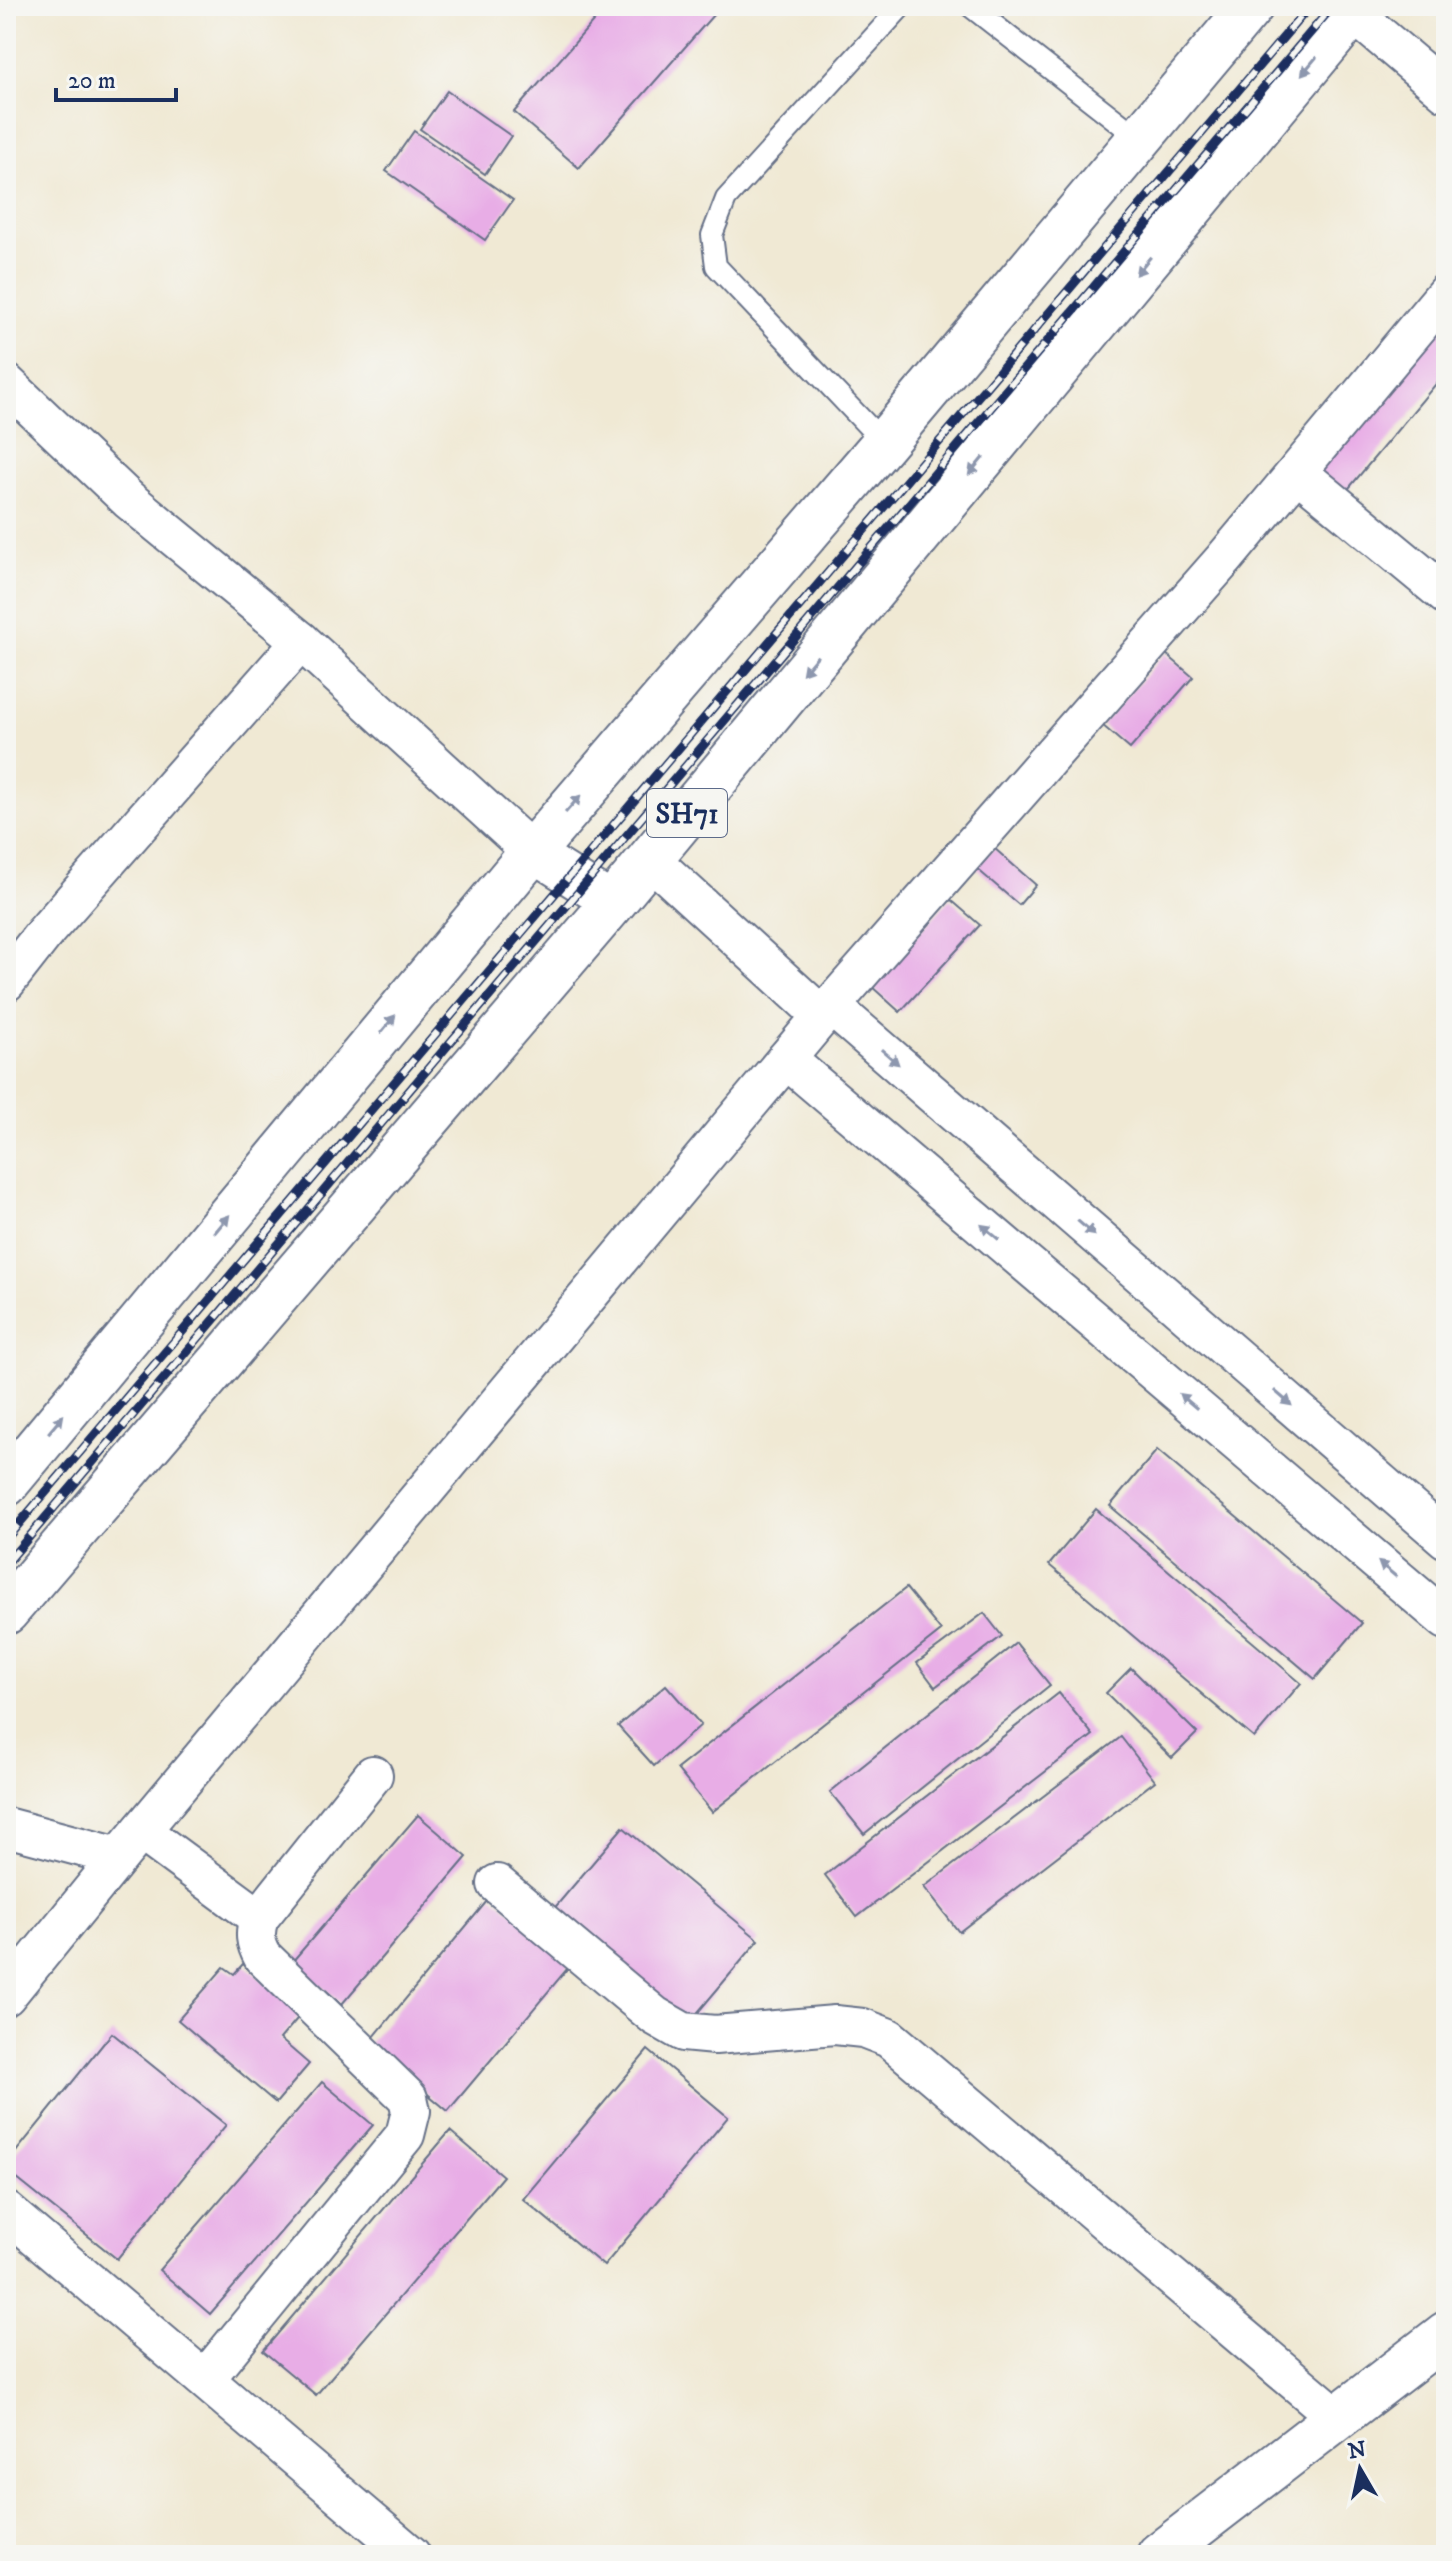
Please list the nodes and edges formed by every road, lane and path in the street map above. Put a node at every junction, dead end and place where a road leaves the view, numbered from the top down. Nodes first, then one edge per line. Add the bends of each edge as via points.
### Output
1 (902, 6) edge
2 (970, 6) edge
3 (1251, 6) edge
4 (1356, 10) edge
5 (1446, 92) edge
6 (1140, 139) junction
7 (1446, 293) edge
8 (6, 383) edge
9 (884, 443) junction
10 (1297, 472) junction
11 (1446, 595) edge
12 (301, 641) junction
13 (532, 852) junction
14 (649, 858) junction
15 (613, 903) junction
16 (6, 982) edge
17 (826, 1011) junction
18 (786, 1059) junction
19 (6, 1484) edge
20 (1446, 1539) edge
21 (6, 1612) edge
22 (1446, 1620) edge
23 (373, 1775) dead end
24 (6, 1827) edge
25 (130, 1844) junction
26 (497, 1884) dead end
27 (259, 1918) junction
28 (6, 1996) edge
29 (6, 2211) edge
30 (1446, 2334) edge
31 (205, 2379) junction
32 (1337, 2417) junction
33 (411, 2555) edge
34 (1159, 2555) edge

1 - 9 lane via 726,199 712,235 716,266
2 - 6 lane
3 - 6 main road
4 - 5 street
4 -> 14 main road, SH71
6 - 9 main road
7 - 10 street
8 - 12 street via 129,500
13 -> 9 main road
10 - 11 street
10 - 17 street
12 - 13 street
12 - 16 street
13 - 15 street
19 -> 13 main road
14 - 15 main road, SH71
14 - 17 street
15 - 21 main road, SH71
17 - 18 street
17 -> 20 street
22 -> 18 street
18 - 25 street
23 - 27 street
24 - 25 street
25 - 27 street
25 - 28 street
26 - 32 street via 655,2016 683,2032 715,2035 835,2025 889,2038
27 - 31 street via 255,1939 263,1957 408,2098 411,2111 405,2135
29 - 31 street
30 - 32 main road
31 - 33 street
32 - 34 main road

